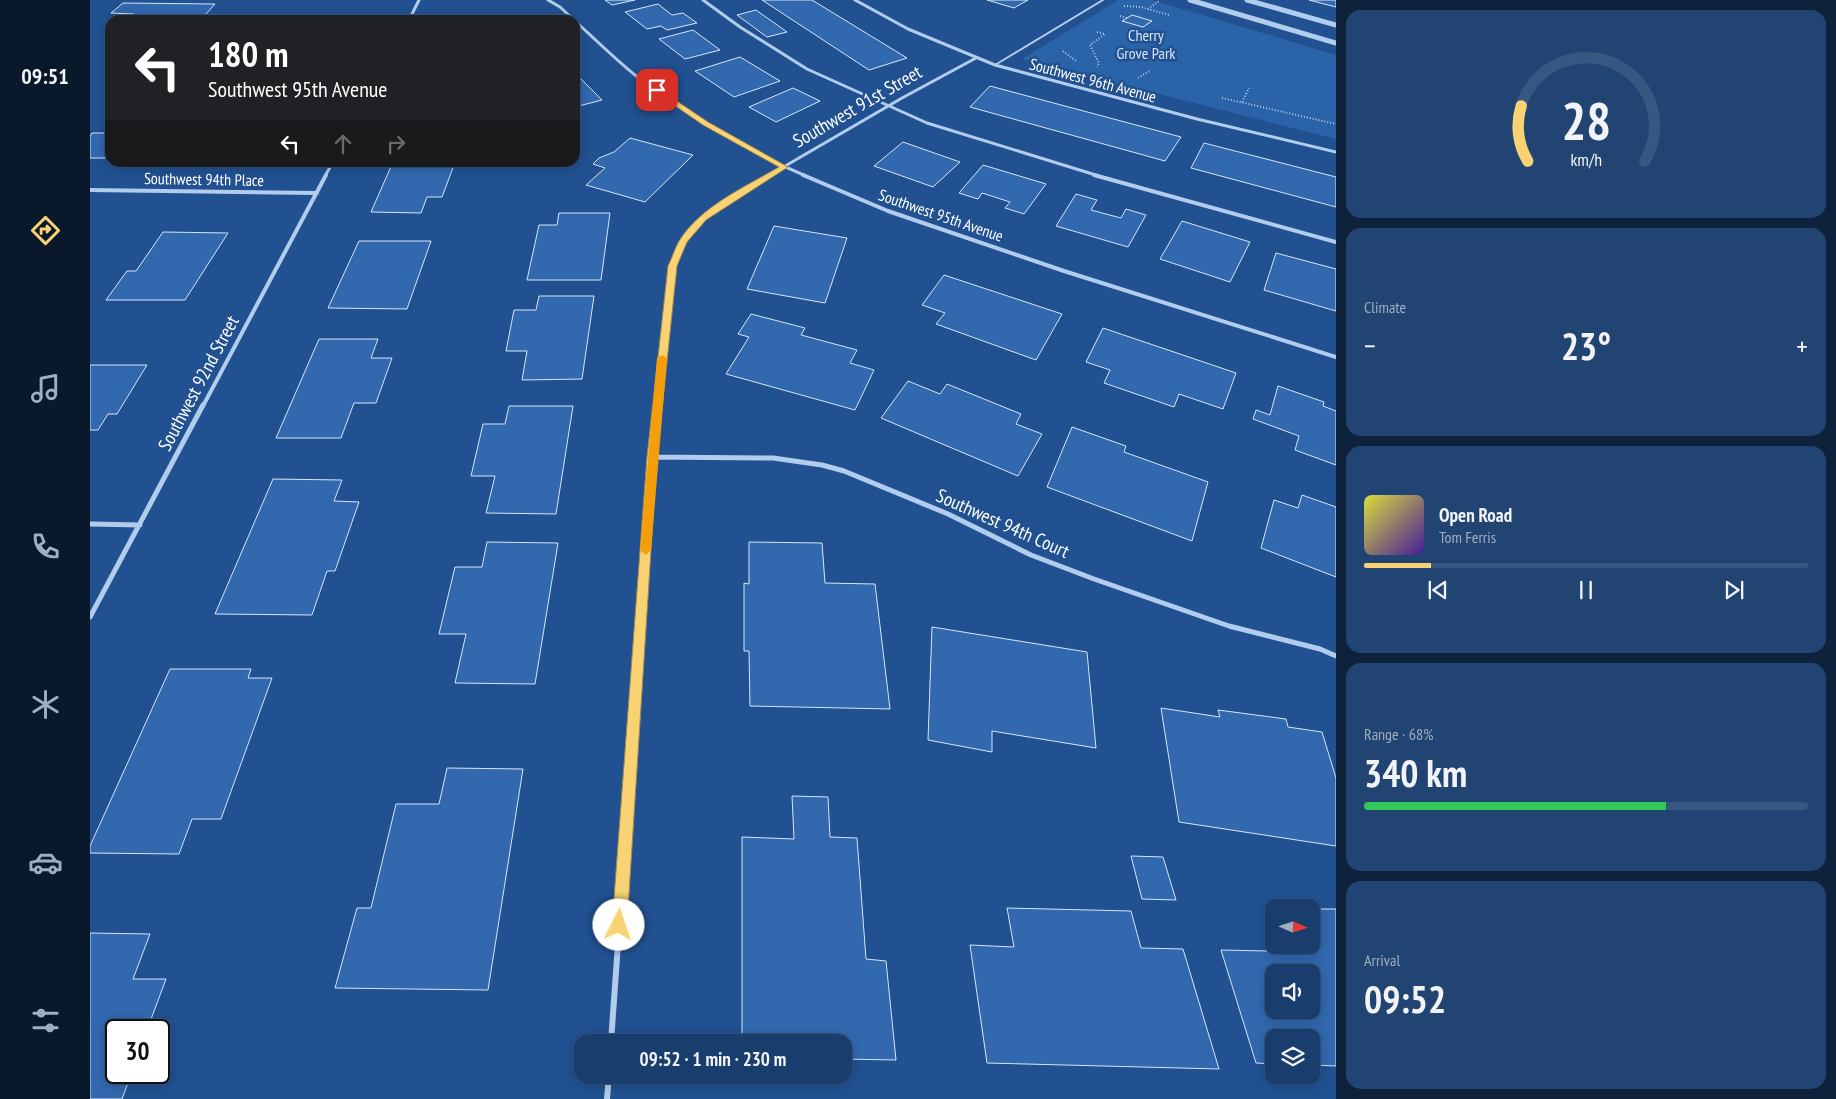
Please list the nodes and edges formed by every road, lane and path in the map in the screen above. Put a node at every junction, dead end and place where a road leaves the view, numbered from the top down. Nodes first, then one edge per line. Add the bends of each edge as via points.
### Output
1 (419, 0) edge
2 (548, 0) edge
3 (703, 0) edge
4 (855, 0) edge
5 (1103, 0) edge
6 (1190, 0) edge
7 (1247, 0) edge
8 (1159, 1) edge
9 (1148, 9) dead end
10 (412, 15) edge
11 (569, 15) edge
12 (580, 25) edge
13 (1336, 25) edge
14 (1089, 30) dead end
15 (1336, 43) edge
16 (1060, 47) dead end
17 (976, 58) junction
18 (1078, 62) dead end
19 (995, 65) junction
20 (1095, 70) dead end
21 (1150, 71) dead end
22 (1146, 80) dead end
23 (1249, 88) dead end
24 (1216, 96) dead end
25 (1242, 102) junction
26 (887, 106) junction
27 (1336, 124) edge
28 (1336, 152) edge
29 (330, 167) edge
30 (784, 167) junction
31 (90, 190) edge
32 (317, 193) junction
33 (1336, 242) edge
34 (1336, 358) edge
35 (652, 457) junction
36 (90, 524) edge
37 (140, 524) junction
38 (90, 617) edge
39 (1336, 656) edge
40 (612, 1034) edge
41 (608, 1084) edge
42 (607, 1099) edge

1 - 10 street
2 - 11 street, Southwest 95th Avenue
3 - 26 street via 740,28 807,69
4 - 17 street, Southwest 96th Avenue via 908,29
5 - 19 lane
6 - 15 street
7 - 13 street
8 - 9 path
12 - 30 street, Southwest 95th Avenue via 634,74 668,98
14 - 20 path via 1105,34 1090,45 1099,63
16 - 18 path
17 - 19 street, Southwest 96th Avenue
17 - 26 street, Southwest 91st Street
19 - 28 street, Southwest 96th Avenue
21 - 22 path via 1137,79
23 - 25 path
24 - 25 path
25 - 27 path
26 - 30 street, Southwest 91st Street
26 - 33 street via 928,123 1059,165
29 - 32 street, Southwest 92nd Street
30 - 34 street, Southwest 95th Avenue via 888,211
30 - 35 street, Southwest 91st Street via 703,218 677,252 670,280
31 - 32 street, Southwest 94th Place
32 - 37 street, Southwest 92nd Street
35 - 39 street, Southwest 94th Court via 773,458 844,471 948,514 1031,555 1094,579 1229,626
35 - 40 street, Southwest 91st Street
36 - 37 street
37 - 38 street, Southwest 92nd Street
41 - 42 street

